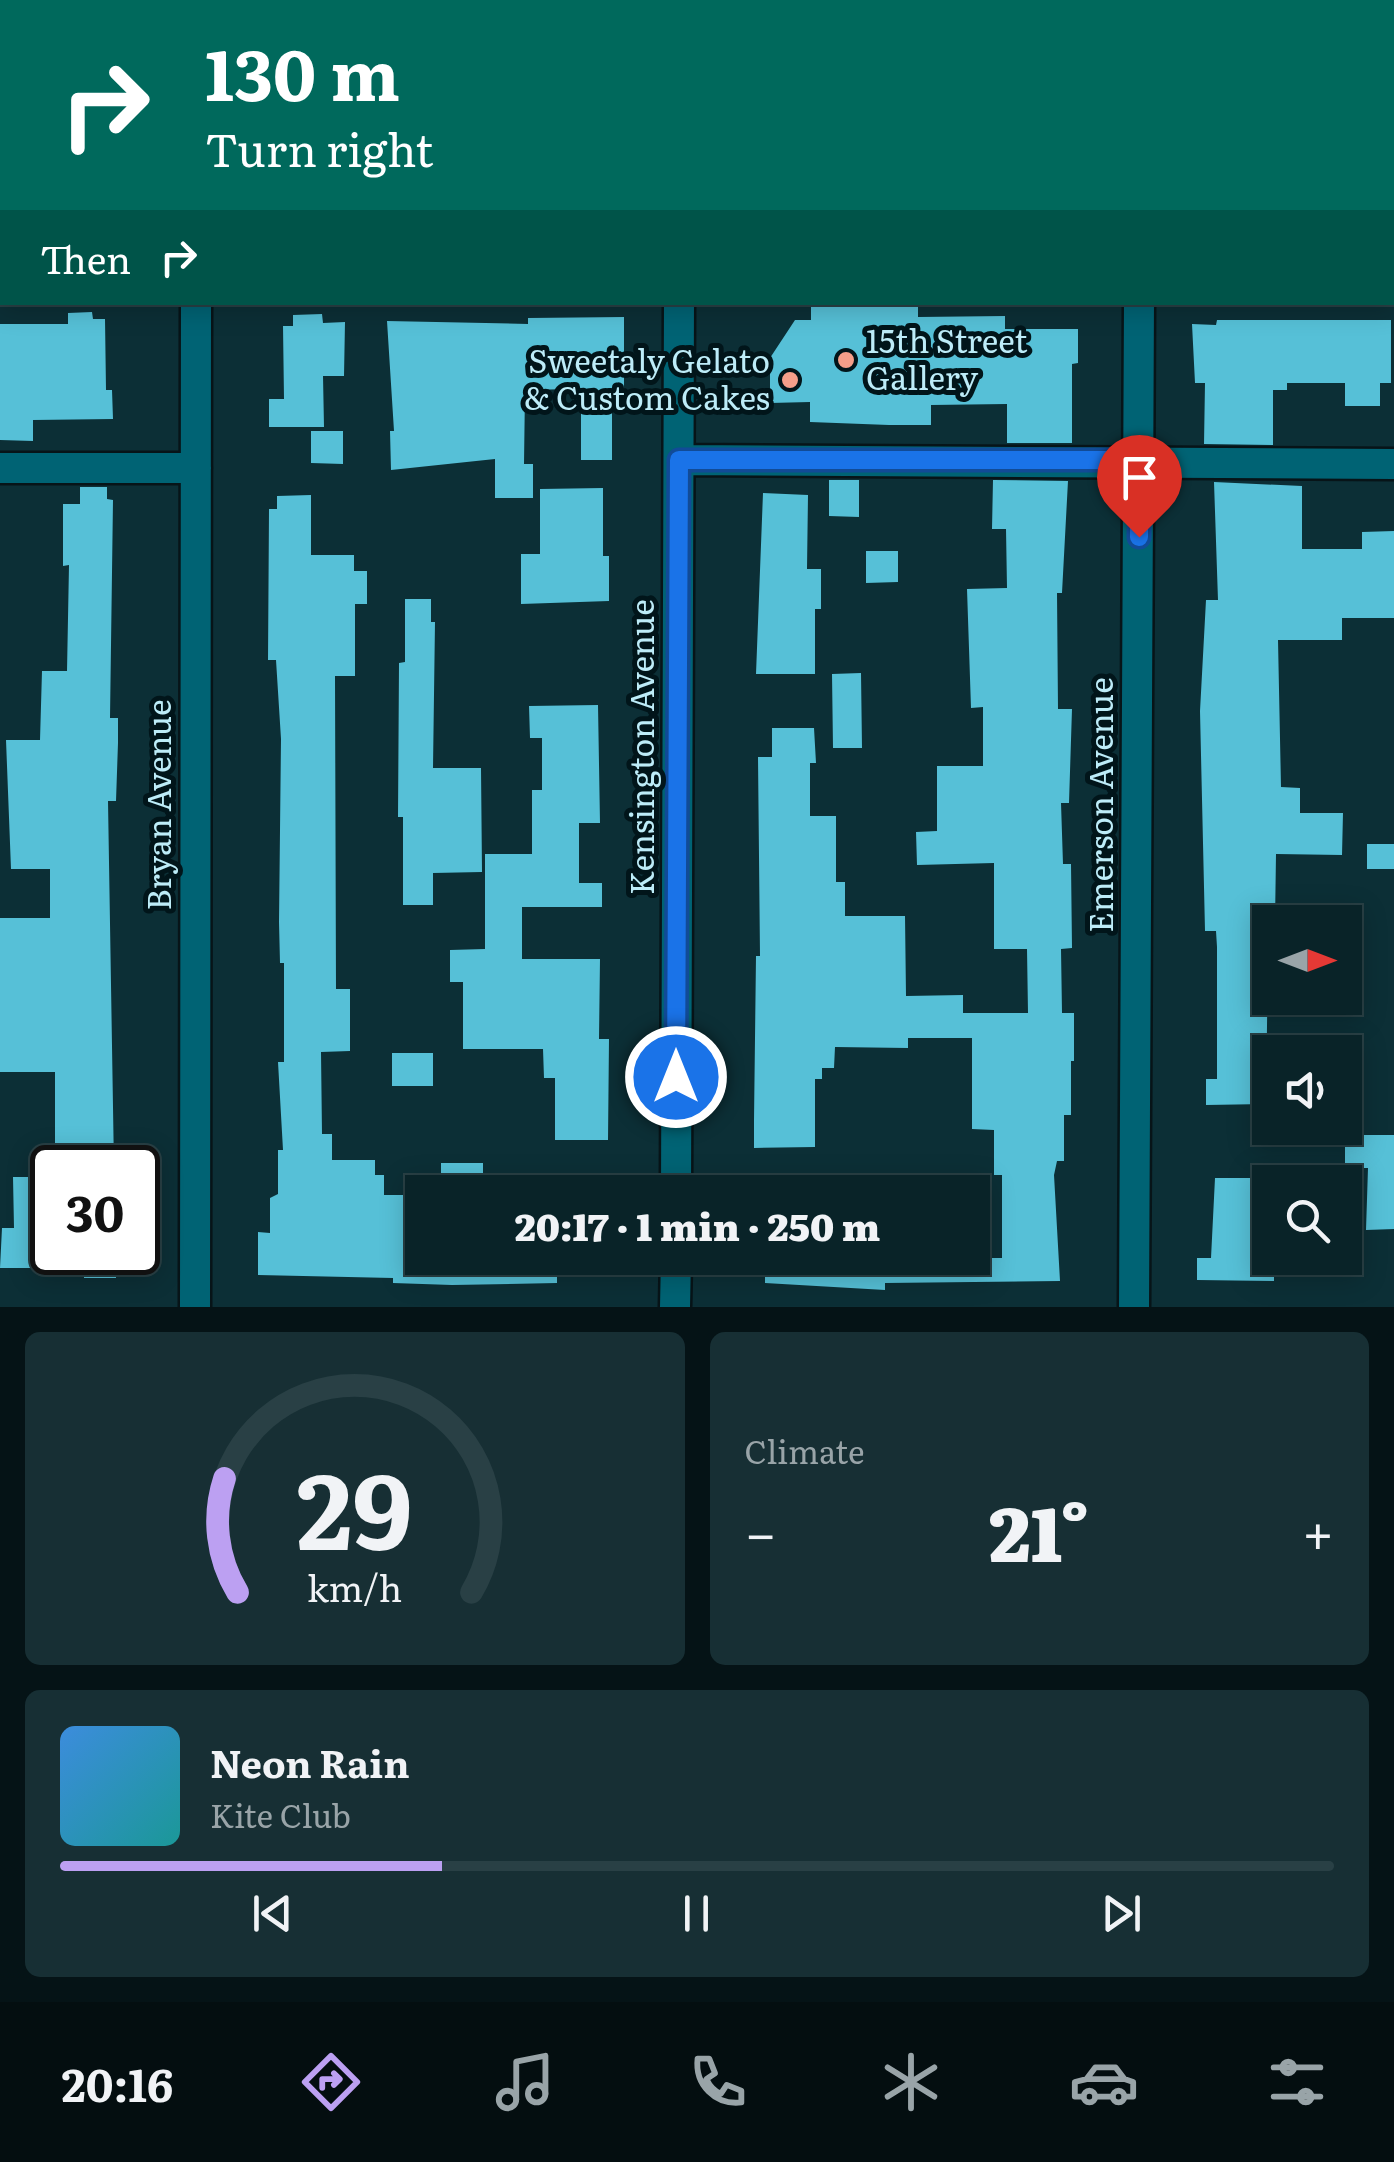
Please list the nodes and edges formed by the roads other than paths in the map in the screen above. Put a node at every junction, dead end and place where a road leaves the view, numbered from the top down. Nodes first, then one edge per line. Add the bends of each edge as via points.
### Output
1 (196, 305) edge
2 (680, 305) edge
3 (1140, 305) edge
4 (679, 460) junction
5 (1140, 460) junction
6 (1394, 464) edge
7 (0, 468) edge
8 (196, 468) junction
9 (676, 1175) edge
10 (676, 1275) edge
11 (195, 1307) edge
12 (676, 1307) edge
13 (1134, 1307) edge

1 - 8 street, Bryan Avenue
2 - 4 street, Kensington Avenue
3 - 5 street, Emerson Avenue
4 - 5 street
4 - 9 street, Kensington Avenue
5 - 6 street
5 - 13 street, Emerson Avenue
7 - 8 street
8 - 11 street, Bryan Avenue
10 - 12 street

